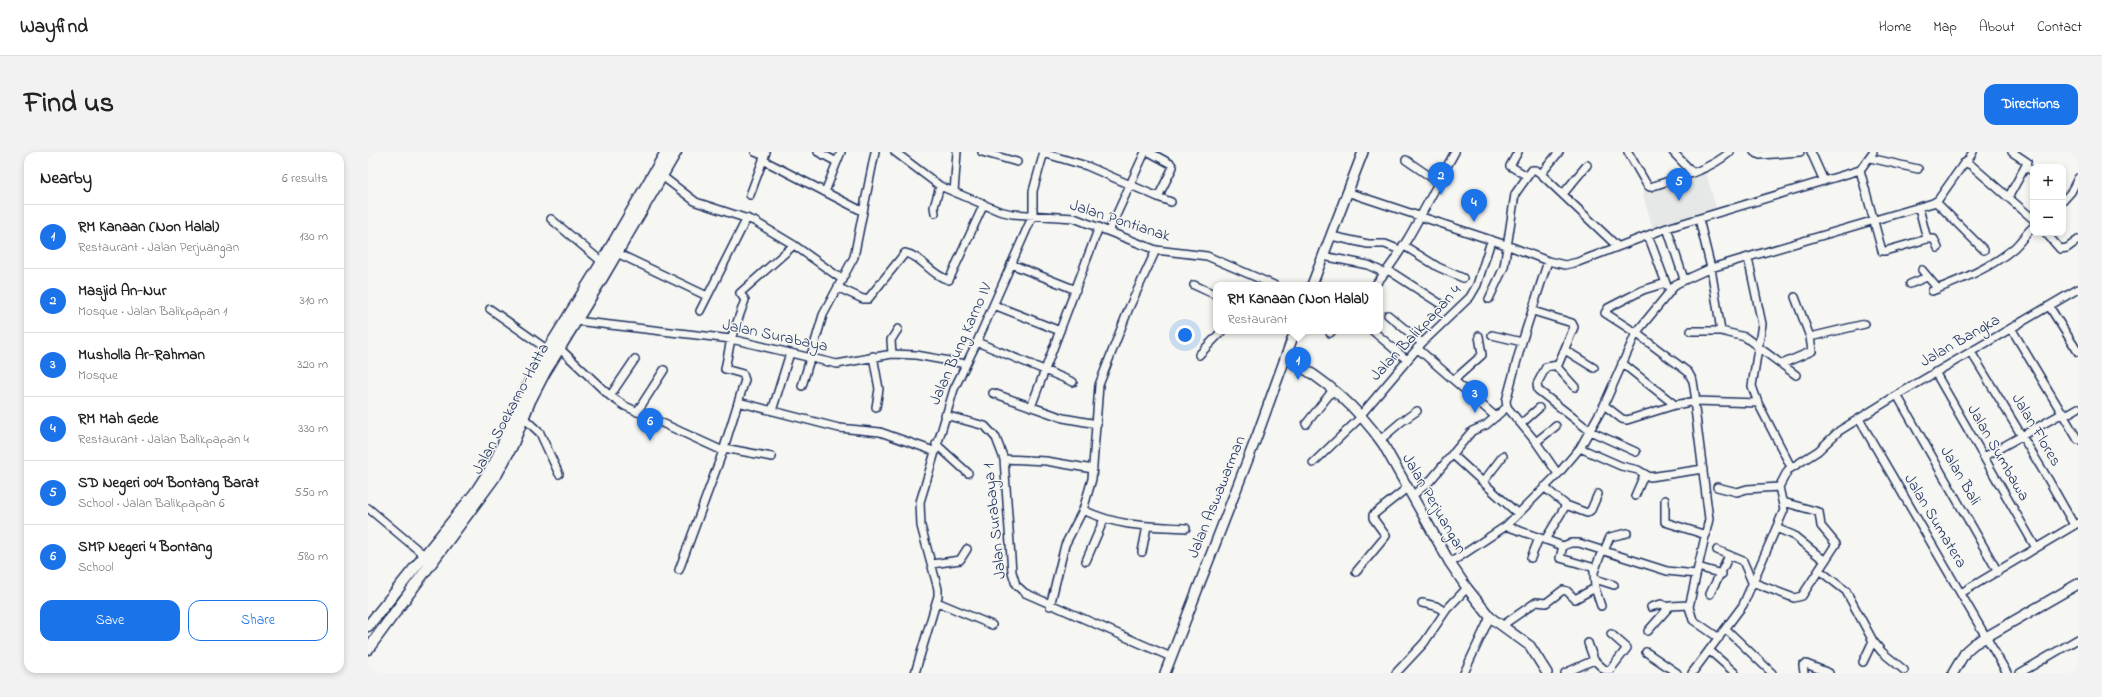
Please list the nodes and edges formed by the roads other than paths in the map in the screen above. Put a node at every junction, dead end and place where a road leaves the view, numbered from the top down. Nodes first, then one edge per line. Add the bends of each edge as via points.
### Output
1 (666, 152) edge
2 (676, 152) edge
3 (755, 152) edge
4 (818, 152) edge
5 (841, 152) edge
6 (875, 152) edge
7 (895, 152) edge
8 (956, 152) edge
9 (982, 152) edge
10 (1044, 152) edge
11 (1145, 152) edge
12 (1149, 152) edge
13 (1363, 152) edge
14 (1455, 152) edge
15 (1518, 152) edge
16 (1559, 152) edge
17 (1628, 152) edge
18 (1673, 152) edge
19 (1730, 152) edge
20 (1754, 152) edge
21 (1800, 152) edge
22 (1811, 152) edge
23 (1973, 152) edge
24 (2012, 152) edge
25 (1871, 155) edge
26 (765, 156) edge
27 (1406, 160) dead end
28 (837, 162) junction
29 (1016, 162) dead end
30 (1966, 163) junction
31 (1587, 165) dead end
32 (2025, 167) junction
33 (1918, 169) dead end
34 (1860, 170) junction
35 (2030, 170) edge
36 (1693, 173) junction
37 (1541, 174) junction
38 (662, 176) junction
39 (1527, 176) junction
40 (2078, 178) edge
41 (1824, 181) junction
42 (1438, 182) junction
43 (1130, 185) junction
44 (940, 186) junction
45 (2066, 189) edge
46 (825, 192) junction
47 (954, 192) junction
48 (1347, 192) junction
49 (2071, 192) junction
50 (1564, 194) junction
51 (750, 195) dead end
52 (2009, 196) junction
53 (1158, 197) junction
54 (2066, 197) edge
55 (1171, 202) dead end
56 (1936, 202) junction
57 (984, 204) junction
58 (1919, 208) junction
59 (862, 211) junction
60 (935, 214) dead end
61 (1033, 215) junction
62 (2030, 216) edge
63 (1418, 217) junction
64 (747, 218) junction
65 (552, 219) dead end
66 (1699, 219) junction
67 (1875, 222) junction
68 (1099, 227) junction
69 (1667, 228) junction
70 (2030, 230) edge
71 (1109, 231) junction
72 (1648, 235) junction
73 (1331, 236) junction
74 (2049, 236) edge
75 (1927, 239) junction
76 (1492, 240) junction
77 (2078, 240) edge
78 (794, 244) junction
79 (1509, 246) junction
80 (1617, 246) junction
81 (1402, 247) junction
82 (1938, 248) dead end
83 (1156, 250) junction
84 (1984, 250) dead end
85 (617, 253) junction
86 (1323, 256) junction
87 (1748, 258) junction
88 (1548, 261) junction
89 (602, 262) junction
90 (1011, 264) junction
91 (1712, 268) junction
92 (1922, 270) dead end
93 (1386, 272) junction
94 (1927, 277) junction
95 (1463, 278) dead end
96 (1684, 279) junction
97 (843, 280) junction
98 (1256, 281) edge
99 (1313, 282) edge
100 (1378, 282) edge
101 (1666, 283) junction
102 (1910, 284) dead end
103 (1194, 285) dead end
104 (839, 288) junction
105 (2078, 289) edge
106 (1076, 290) junction
107 (1213, 294) edge
108 (1669, 294) junction
109 (707, 296) junction
110 (1795, 297) dead end
111 (1490, 299) dead end
112 (1439, 303) dead end
113 (994, 305) junction
114 (2050, 306) junction
115 (490, 309) dead end
116 (700, 311) dead end
117 (1533, 311) junction
118 (1388, 315) dead end
119 (576, 322) junction
120 (1865, 324) dead end
121 (2011, 328) junction
122 (898, 329) dead end
123 (1721, 330) junction
124 (1060, 331) junction
125 (1691, 331) dead end
126 (1636, 333) junction
127 (1219, 334) edge
128 (1295, 334) edge
129 (1377, 334) edge
130 (1492, 335) dead end
131 (1480, 336) dead end
132 (1810, 337) junction
133 (731, 339) junction
134 (977, 342) junction
135 (1522, 342) junction
136 (1420, 345) junction
137 (1760, 346) junction
138 (554, 347) junction
139 (1565, 350) junction
140 (790, 352) junction
141 (1971, 352) junction
142 (2078, 352) edge
143 (892, 354) junction
144 (1199, 355) dead end
145 (873, 356) junction
146 (811, 358) junction
147 (1286, 358) junction
148 (635, 359) dead end
149 (1407, 360) junction
150 (1622, 363) junction
151 (966, 364) junction
152 (1782, 364) junction
153 (1556, 366) junction
154 (1594, 368) dead end
155 (664, 370) dead end
156 (1045, 370) junction
157 (1935, 372) junction
158 (1796, 375) dead end
159 (1454, 379) junction
160 (1073, 382) dead end
161 (802, 386) dead end
162 (1576, 387) dead end
163 (1333, 390) junction
164 (993, 393) dead end
165 (1897, 395) junction
166 (610, 396) junction
167 (1698, 401) junction
168 (738, 402) junction
169 (1758, 403) junction
170 (1604, 405) junction
171 (1507, 406) junction
172 (1675, 406) junction
173 (876, 407) dead end
174 (1031, 407) junction
175 (1539, 408) dead end
176 (2078, 408) edge
177 (772, 411) junction
178 (1417, 411) dead end
179 (637, 412) junction
180 (945, 414) junction
181 (2064, 414) junction
182 (1360, 416) junction
183 (1496, 417) junction
184 (524, 418) junction
185 (1859, 420) junction
186 (1097, 424) junction
187 (1306, 424) dead end
188 (1521, 424) junction
189 (1556, 426) dead end
190 (1590, 431) junction
191 (2023, 436) junction
192 (1380, 440) junction
193 (2078, 440) edge
194 (1536, 442) junction
195 (935, 448) junction
196 (1580, 448) junction
197 (723, 449) junction
198 (1636, 452) dead end
199 (1452, 454) junction
200 (1504, 456) dead end
201 (1984, 457) junction
202 (772, 458) dead end
203 (1004, 459) junction
204 (1313, 463) dead end
205 (1791, 467) junction
206 (1093, 469) junction
207 (1704, 469) junction
208 (968, 473) dead end
209 (559, 474) dead end
210 (1558, 474) junction
211 (1644, 475) junction
212 (486, 482) junction
213 (1483, 482) junction
214 (1779, 486) junction
215 (1544, 487) junction
216 (1718, 487) dead end
217 (1410, 492) junction
218 (1598, 494) dead end
219 (477, 496) junction
220 (1635, 496) dead end
221 (1665, 500) dead end
222 (1783, 502) junction
223 (1566, 506) junction
224 (368, 508) edge
225 (1083, 510) junction
226 (1518, 514) junction
227 (1104, 519) junction
228 (2076, 524) edge
229 (1147, 526) junction
230 (1506, 526) junction
231 (1186, 528) dead end
232 (1776, 528) junction
233 (1627, 533) dead end
234 (1706, 535) junction
235 (1542, 539) junction
236 (1563, 546) junction
237 (2036, 548) junction
238 (967, 549) dead end
239 (1717, 550) dead end
240 (1603, 551) junction
241 (1142, 552) dead end
242 (424, 555) junction
243 (1729, 555) junction
244 (1531, 558) dead end
245 (1086, 561) dead end
246 (1825, 561) junction
247 (1450, 563) junction
248 (932, 564) junction
249 (1595, 568) junction
250 (679, 570) dead end
251 (1701, 570) junction
252 (1820, 570) junction
253 (1356, 572) dead end
254 (1998, 572) junction
255 (1722, 574) junction
256 (1595, 580) junction
257 (1752, 582) junction
258 (2078, 584) edge
259 (1614, 585) dead end
260 (1467, 588) junction
261 (1595, 588) junction
262 (1962, 593) junction
263 (1710, 594) dead end
264 (937, 602) junction
265 (1422, 603) dead end
266 (1690, 605) junction
267 (1050, 606) junction
268 (1601, 606) dead end
269 (1651, 607) dead end
270 (1668, 607) junction
271 (1445, 612) junction
272 (1490, 617) junction
273 (992, 625) dead end
274 (1503, 625) junction
275 (368, 626) edge
276 (1648, 631) dead end
277 (1611, 634) dead end
278 (1722, 634) junction
279 (1987, 637) junction
280 (2078, 638) edge
281 (1872, 641) junction
282 (1588, 643) dead end
283 (368, 649) edge
284 (1709, 650) junction
285 (1646, 652) dead end
286 (1171, 657) junction
287 (1594, 660) junction
288 (1862, 662) dead end
289 (1904, 670) dead end
290 (915, 673) edge
291 (1165, 673) edge
292 (1396, 673) edge
293 (1464, 673) edge
294 (1547, 673) edge
295 (1565, 673) edge
296 (1677, 673) edge
297 (1692, 673) edge
298 (1735, 673) edge
299 (1772, 673) edge
300 (1804, 673) edge
301 (1829, 673) edge
302 (1953, 673) edge
303 (2007, 673) edge
304 (2020, 673) edge

1 - 89 main road, Jalan Soekarno-Hatta
2 - 38 main road, Jalan Soekarno-Hatta
3 - 26 street
4 - 28 street
5 - 28 street
6 - 59 street
7 - 44 street, Jalan Pontianak
8 - 47 street
9 - 29 street
10 - 43 street via 1087,166
10 - 61 street via 1032,191
11 - 43 street
12 - 53 street via 1172,167
13 - 48 street
14 - 42 street
15 - 39 street via 1510,166
16 - 37 street
17 - 36 street via 1648,187
18 - 36 street
19 - 36 street
20 - 21 street via 1760,156
22 - 41 street
23 - 30 street
24 - 32 street via 2027,162
25 - 33 street
25 - 34 street
26 - 46 street
26 - 51 street
27 - 42 street
28 - 46 street
30 - 52 street
30 - 56 street
31 - 50 street
32 - 35 street
32 - 52 street
34 - 41 street
34 - 67 street
37 - 39 street via 1535,169
37 - 50 street
38 - 64 street via 696,202
38 - 85 main road, Jalan Soekarno-Hatta
39 - 79 street via 1513,200
40 - 49 street
41 - 66 street
42 - 63 street
43 - 53 street
43 - 71 street
44 - 47 street, Jalan Pontianak
44 - 60 street via 934,207
45 - 49 street
46 - 59 street
47 - 57 street, Jalan Pontianak
48 - 63 street
48 - 73 street
49 - 54 street
50 - 80 street
52 - 62 street
53 - 55 street
56 - 58 street
56 - 84 street
57 - 61 street, Jalan Pontianak via 1012,214
57 - 104 street via 949,280 934,274 924,263 907,253 868,299
58 - 67 street
58 - 75 street
59 - 97 street via 856,251
61 - 68 street, Jalan Pontianak via 1068,216
61 - 90 street, Jalan Bung Karno IV
63 - 76 street
63 - 81 street
64 - 78 street
64 - 109 street
65 - 89 street
66 - 69 street
66 - 91 street
67 - 75 street via 1881,249 1884,251
67 - 87 street
68 - 71 street, Jalan Pontianak
68 - 106 street
69 - 72 street
69 - 96 street
70 - 94 street via 2015,247 1994,262 1935,290
71 - 83 street, Jalan Pontianak
72 - 80 street
72 - 101 street
73 - 81 street via 1368,244
73 - 86 street
74 - 77 street via 2060,249 2067,248
75 - 82 street via 1933,238
76 - 79 street
76 - 136 street, Jalan Balikpapan 4 via 1474,291
78 - 97 street
78 - 133 street via 741,292 745,300
79 - 88 street
79 - 111 street via 1503,272
80 - 88 street via 1572,264
81 - 93 street
81 - 95 street
83 - 98 street, Jalan Pontianak via 1207,256
83 - 186 street via 1129,308 1101,381 1097,400
85 - 109 street
85 - 119 main road, Jalan Soekarno-Hatta
86 - 93 street via 1368,265
86 - 99 street
87 - 91 street
87 - 137 street via 1761,314
88 - 117 street
89 - 138 main road, Jalan Soekarno-Hatta
90 - 106 street
90 - 113 street, Jalan Bung Karno IV
91 - 96 street
91 - 123 street
92 - 94 street
93 - 100 street
93 - 112 street
94 - 102 street
96 - 108 street via 1676,284
97 - 104 street
101 - 108 street
101 - 126 street via 1643,290 1606,310 1607,315
103 - 107 street
104 - 146 street via 823,315
105 - 114 street, Jalan Bangka
106 - 124 street
108 - 126 street
109 - 116 street
110 - 132 street
113 - 124 street
113 - 134 street, Jalan Bung Karno IV
114 - 121 street, Jalan Bangka
114 - 142 street
115 - 138 street
117 - 135 street
117 - 139 street via 1573,324 1574,328
118 - 136 street
119 - 133 street, Jalan Surabaya
119 - 138 main road, Jalan Soekarno-Hatta
120 - 132 street
121 - 141 street, Jalan Bangka
121 - 181 street
122 - 143 street via 891,340
123 - 125 street
123 - 137 street via 1745,337
124 - 156 street
126 - 150 street
126 - 167 street via 1688,372
127 - 144 street
128 - 147 street, Jalan Aswawarman
129 - 149 street
130 - 135 street
131 - 159 street via 1482,355
132 - 152 street via 1811,352
133 - 140 street, Jalan Surabaya
133 - 168 street via 725,369 745,377
134 - 151 street, Jalan Bung Karno IV
134 - 156 street
135 - 171 street via 1508,391
136 - 149 street, Jalan Balikpapan 4
136 - 159 street
137 - 152 street
137 - 169 street via 1751,381
138 - 166 street
138 - 184 main road, Jalan Soekarno-Hatta
138 - 212 main road, Jalan Soekarno-Hatta via 528,385
139 - 153 street
139 - 154 street
140 - 146 street, Jalan Surabaya
140 - 177 street
141 - 157 street, Jalan Bangka
141 - 191 street, Jalan Flores
143 - 145 street, Jalan Surabaya
143 - 151 street, Jalan Surabaya via 916,355
145 - 146 street, Jalan Surabaya via 844,364
145 - 173 street via 879,389
146 - 161 street
147 - 163 street, Jalan Perjuangan via 1312,373
147 - 286 street, Jalan Aswawarman
148 - 166 street
149 - 182 street, Jalan Balikpapan 4
150 - 170 street
150 - 172 street
151 - 180 street, Jalan Bung Karno IV via 958,377
152 - 158 street
153 - 162 street
153 - 190 street via 1546,367 1537,388
155 - 179 street
156 - 160 street
156 - 174 street
157 - 165 street, Jalan Bangka
157 - 201 street, Jalan Sumbawa
159 - 183 street
163 - 182 street, Jalan Perjuangan
163 - 187 street
164 - 174 street
165 - 185 street, Jalan Bangka
165 - 254 street, Jalan Bali
166 - 179 street
167 - 169 street
167 - 172 street
167 - 207 street
168 - 177 street
168 - 197 street
169 - 205 street
170 - 172 street via 1627,420
170 - 190 street
171 - 183 street
171 - 188 street
174 - 186 street via 1063,418
175 - 188 street
176 - 181 street
177 - 195 street via 838,428 880,432
178 - 192 street
179 - 197 street
180 - 195 street, Jalan Bung Karno IV
180 - 203 street, Jalan Surabaya 1 via 988,428 996,438
181 - 191 street
181 - 193 street
182 - 192 street, Jalan Perjuangan
182 - 204 street, Jalan Balikpapan 4
183 - 199 street via 1472,431
184 - 209 street via 540,432
184 - 212 main road, Jalan Soekarno-Hatta via 506,458
185 - 205 street, Jalan Bangka via 1839,431 1818,451
185 - 262 street, Jalan Sumatera
186 - 206 street
188 - 194 street
189 - 194 street
190 - 196 street
190 - 198 street
191 - 201 street
191 - 228 street, Jalan Flores
192 - 217 street, Jalan Perjuangan
194 - 210 street
195 - 208 street
195 - 248 street, Jalan Bung Karno IV via 919,509
196 - 210 street
196 - 211 street via 1621,466 1638,470
197 - 202 street
197 - 250 street
199 - 213 street
199 - 217 street via 1430,481
200 - 213 street
201 - 237 street, Jalan Sumbawa
203 - 206 street via 1046,460
203 - 267 street, Jalan Surabaya 1 via 1013,580 1024,593
205 - 214 street
206 - 225 street
207 - 211 street via 1656,477
207 - 234 street via 1708,509
210 - 215 street
211 - 220 street
212 - 219 main road, Jalan Soekarno-Hatta
213 - 226 street
214 - 216 street via 1739,492
214 - 222 street
215 - 223 street
215 - 226 street
217 - 247 street, Jalan Perjuangan
217 - 253 street via 1373,514 1373,518 1386,536
218 - 223 street via 1589,512
219 - 242 main road, Jalan Soekarno-Hatta
219 - 283 main road, Jalan Soekarno-Hatta
221 - 234 street via 1665,522
222 - 232 street via 1784,510
222 - 246 street via 1820,513 1821,526 1836,544
223 - 235 street
224 - 242 street
225 - 227 street
225 - 267 street via 1066,541
226 - 230 street
227 - 229 street via 1120,524
227 - 245 street
228 - 237 street
229 - 231 street
229 - 241 street
230 - 235 street
230 - 247 street
232 - 246 street via 1793,535
232 - 257 street
233 - 240 street via 1610,538
234 - 251 street
235 - 236 street
235 - 244 street
236 - 240 street via 1576,542
236 - 249 street via 1560,558
237 - 254 street
238 - 248 street via 960,560
239 - 243 street
240 - 249 street
240 - 251 street via 1667,571
242 - 275 main road, Jalan Soekarno-Hatta
243 - 255 street
243 - 257 street via 1743,561
246 - 252 street
247 - 260 street, Jalan Perjuangan
248 - 264 street, Jalan Bung Karno IV via 938,589
249 - 256 street
251 - 255 street
251 - 266 street
252 - 257 street via 1806,592 1798,598
252 - 281 street via 1850,595
254 - 262 street
255 - 263 street via 1716,580
256 - 259 street
256 - 261 street
257 - 278 street via 1743,605
258 - 279 street
260 - 271 street
260 - 272 street, Jalan Perjuangan
261 - 268 street
261 - 274 street via 1575,599 1567,590 1563,590 1546,603 1536,602
262 - 279 street, Jalan Sumatera
264 - 273 street
264 - 290 street, Jalan Bung Karno IV
265 - 271 street via 1436,606
266 - 270 street via 1673,604
266 - 278 street via 1693,620
267 - 286 street, Jalan Surabaya 1
269 - 270 street via 1661,604
270 - 276 street
271 - 292 street via 1428,638
272 - 274 street, Jalan Perjuangan
272 - 293 street
274 - 294 street, Jalan Perjuangan via 1530,646
277 - 287 street via 1627,647 1626,651 1608,670
278 - 284 street
278 - 299 street
279 - 302 street via 1966,651
279 - 303 street, Jalan Sumatera
280 - 304 street
281 - 288 street
281 - 289 street
282 - 287 street
284 - 297 street
284 - 298 street
285 - 296 street
286 - 291 street, Jalan Aswawarman
287 - 295 street
300 - 301 street via 1803,666 1806,664

